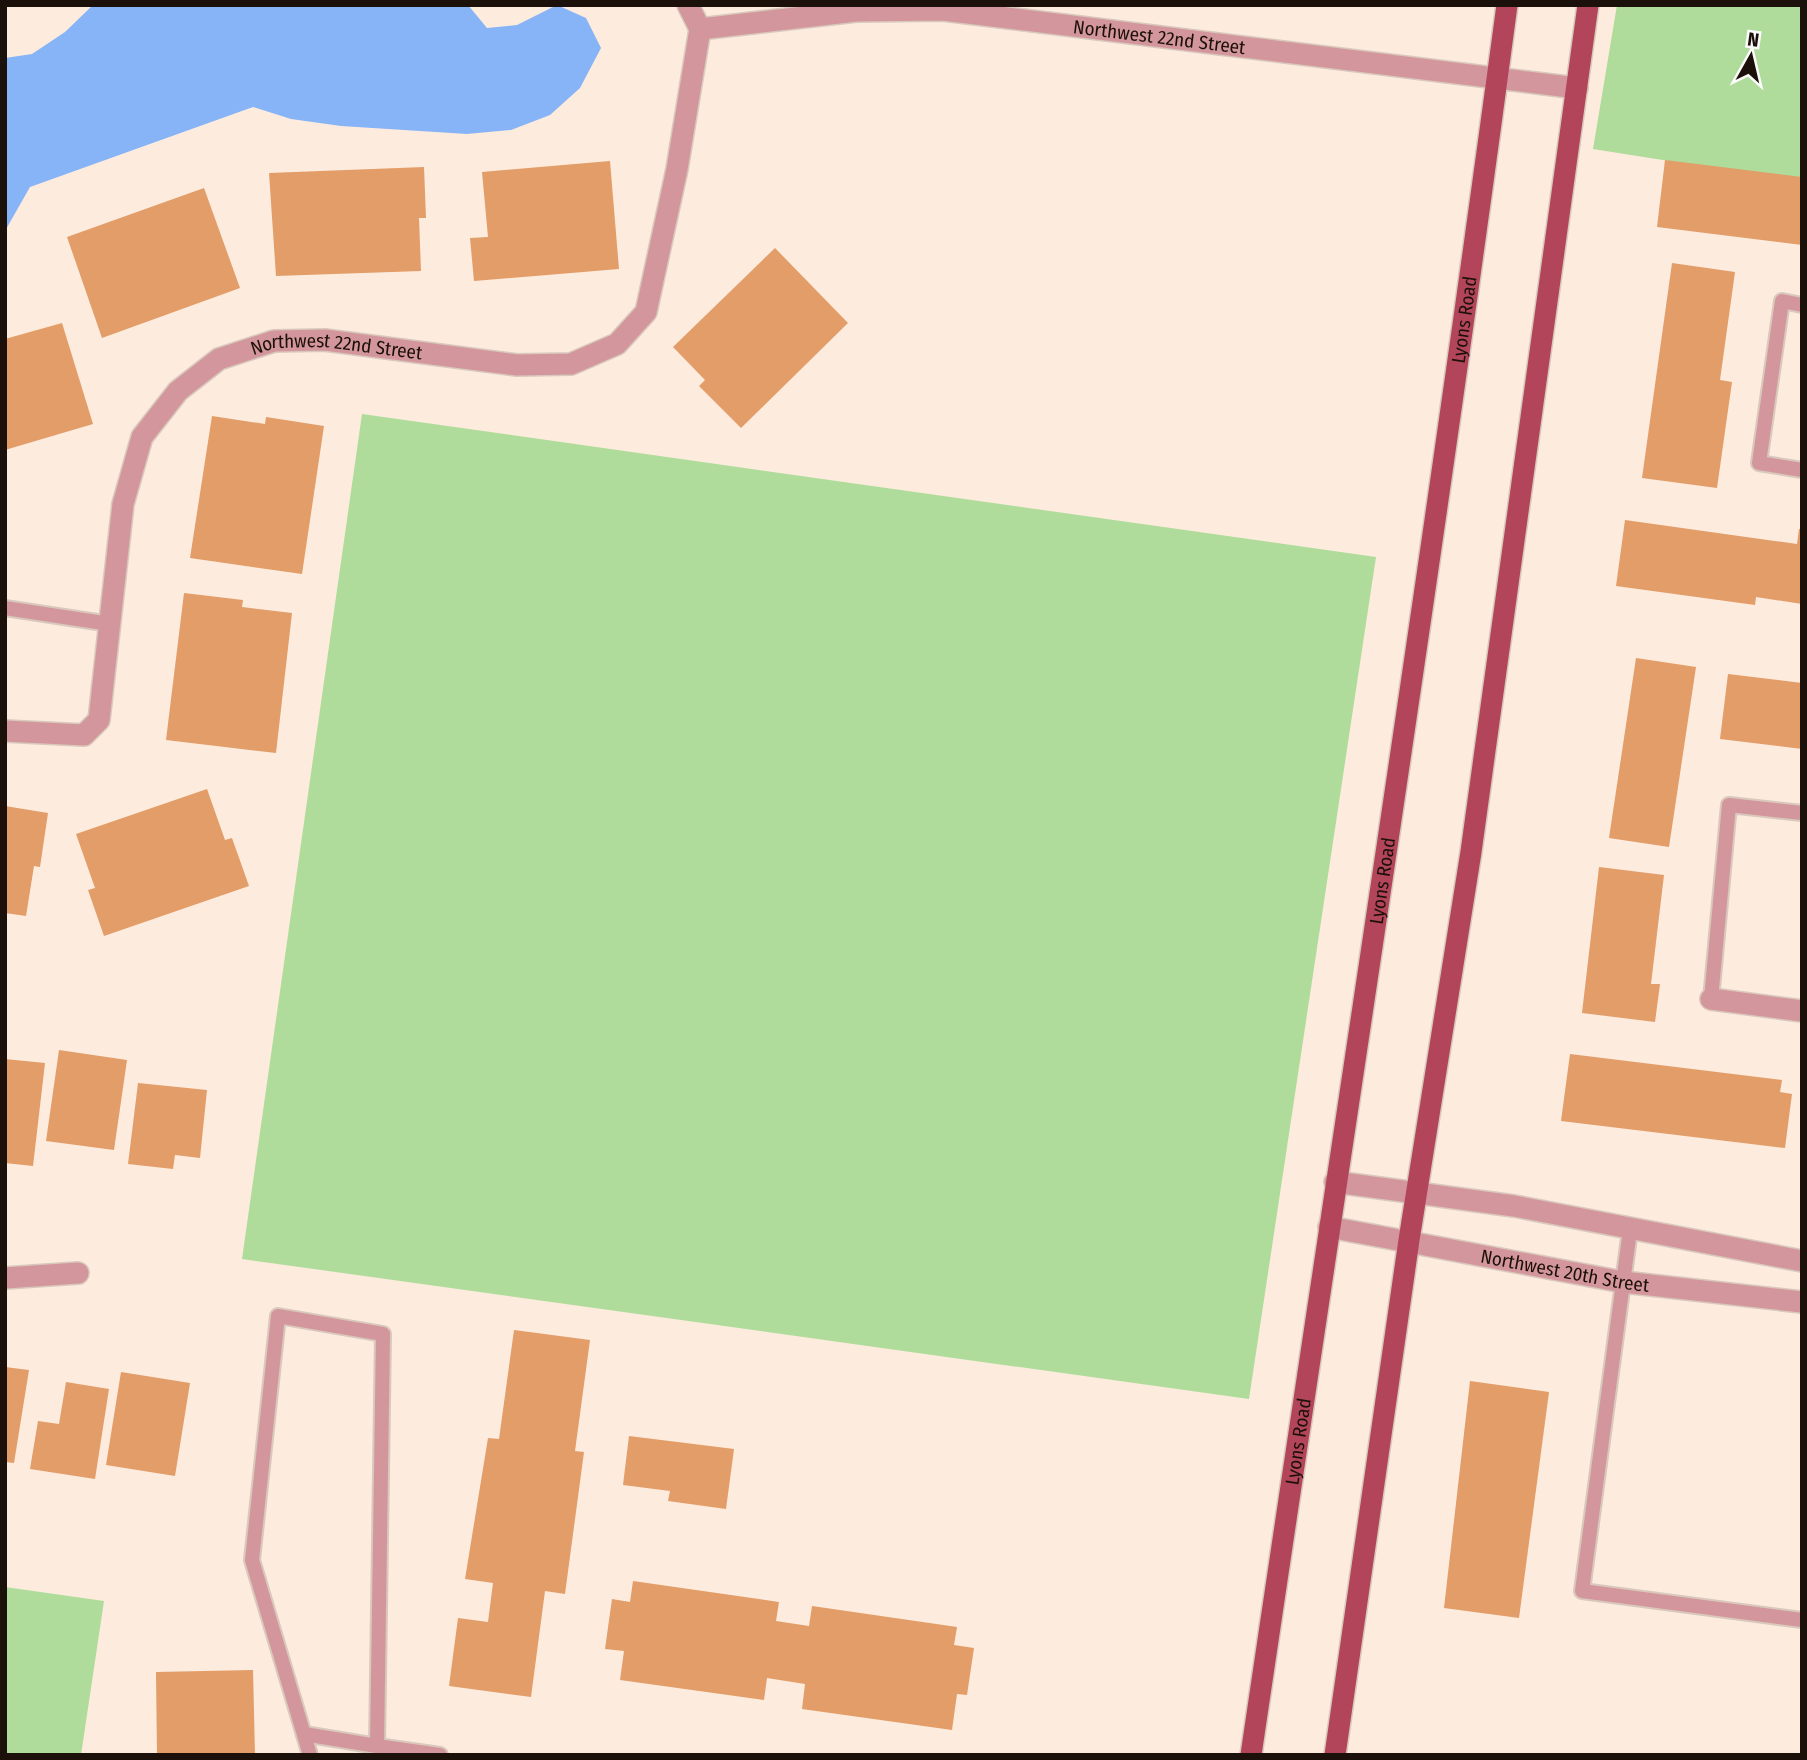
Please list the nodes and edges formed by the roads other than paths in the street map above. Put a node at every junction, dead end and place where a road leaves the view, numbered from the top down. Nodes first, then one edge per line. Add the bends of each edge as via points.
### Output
1 (688, 5) edge
2 (1507, 5) edge
3 (1588, 5) edge
4 (943, 8) edge
5 (700, 29) junction
6 (1497, 77) junction
7 (1577, 88) junction
8 (1802, 304) edge
9 (1802, 470) edge
10 (5, 608) edge
11 (110, 624) junction
12 (5, 731) edge
13 (1802, 813) edge
14 (1712, 999) joint
15 (1802, 1011) edge
16 (1335, 1182) junction
17 (1416, 1194) junction
18 (1329, 1227) junction
19 (1630, 1230) junction
20 (1409, 1240) junction
21 (1802, 1261) edge
22 (78, 1273) dead end
23 (5, 1278) edge
24 (1623, 1282) junction
25 (1802, 1302) edge
26 (1802, 1620) edge
27 (304, 1734) junction
28 (377, 1746) junction
29 (310, 1755) edge
30 (440, 1755) edge
31 (1251, 1755) edge
32 (1335, 1755) edge

1 - 5 street
2 - 6 main road, Lyons Road
3 - 7 main road
4 - 5 street, Northwest 22nd Street via 856,11
4 - 6 street, Northwest 22nd Street
5 - 11 street, Northwest 22nd Street via 677,169 646,312 617,344 571,364 517,365 325,340 274,341 219,359 178,391 142,437 123,504
6 - 7 street, Northwest 22nd Street
6 - 16 main road, Lyons Road via 1397,791
7 - 17 main road via 1471,852
8 - 9 lane via 1782,301 1759,463
10 - 11 lane
11 - 12 street, Northwest 22nd Street via 99,720 84,735
13 - 14 lane via 1729,805
14 - 15 street
16 - 17 street
16 - 18 main road, Lyons Road
17 - 19 street via 1514,1206
17 - 20 main road
18 - 20 street, Northwest 20th Street
18 - 31 main road, Lyons Road
19 - 21 street
19 - 24 lane
20 - 24 street, Northwest 20th Street
20 - 32 main road
22 - 23 street
24 - 25 street, Northwest 20th Street
24 - 26 lane via 1582,1591
27 - 28 lane
27 - 28 lane via 252,1560 278,1316 383,1334
27 - 29 lane
28 - 30 lane

